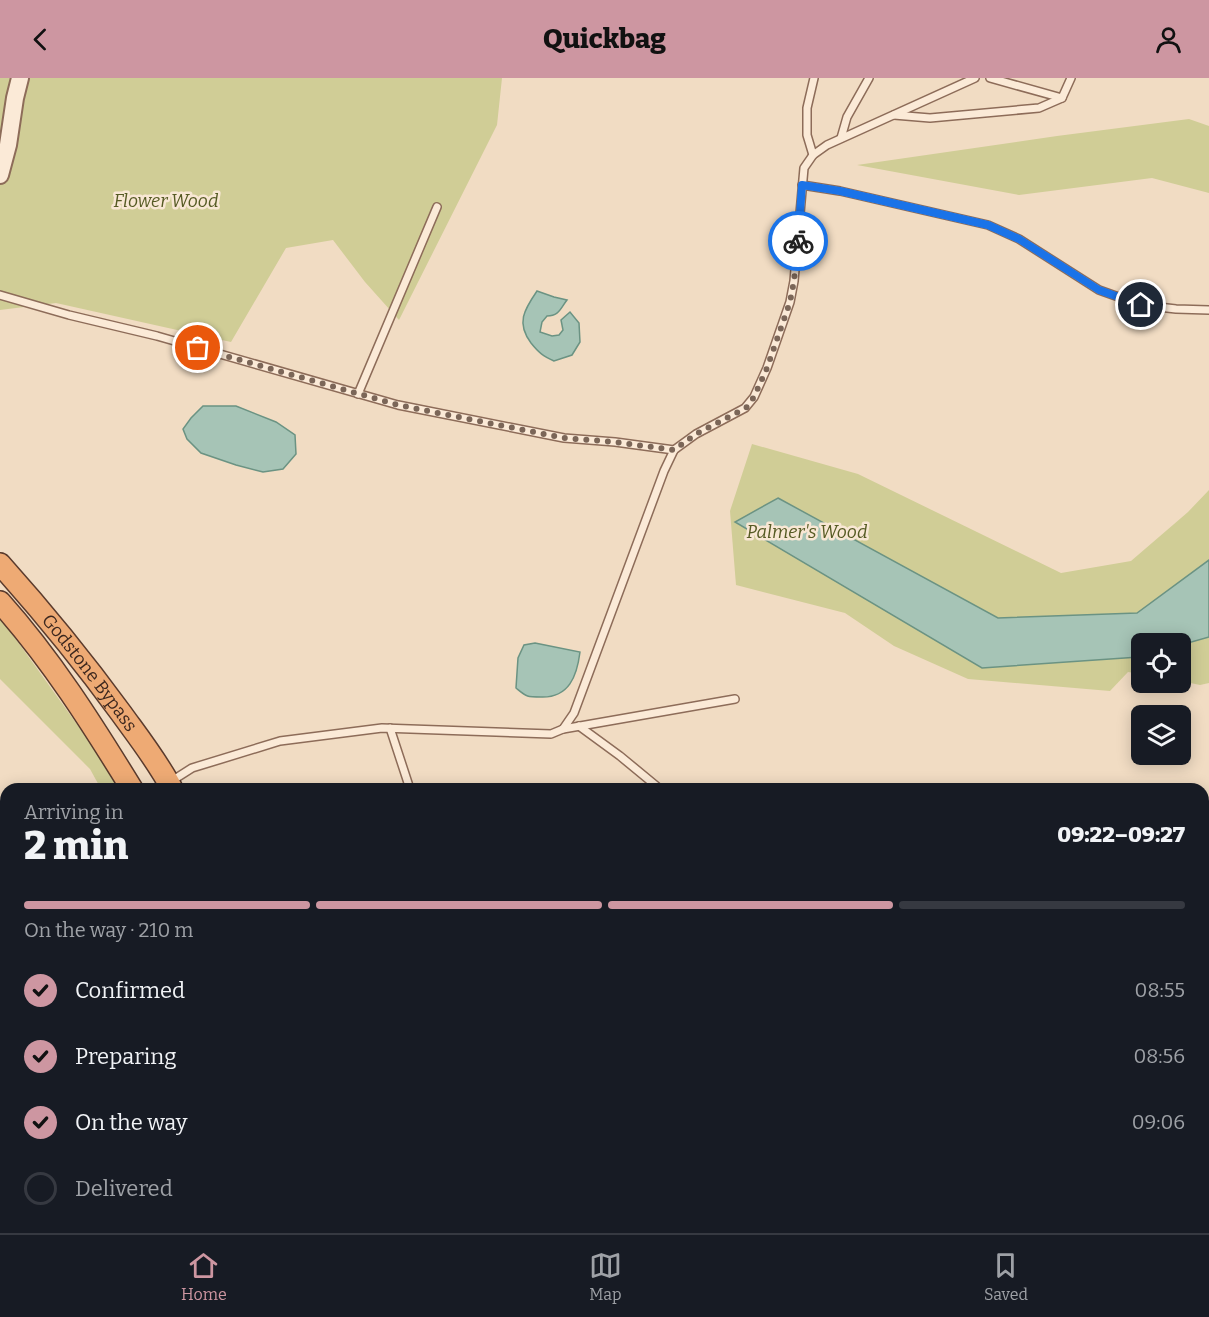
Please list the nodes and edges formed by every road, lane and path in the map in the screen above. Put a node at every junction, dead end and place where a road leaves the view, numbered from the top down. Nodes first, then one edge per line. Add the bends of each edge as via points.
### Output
1 (20, 78) edge
2 (814, 78) edge
3 (869, 78) edge
4 (975, 78) edge
5 (990, 78) edge
6 (1071, 78) edge
7 (1062, 98) junction
8 (892, 115) junction
9 (842, 138) junction
10 (813, 155) junction
11 (0, 175) edge
12 (802, 185) junction
13 (437, 207) dead end
14 (0, 295) edge
15 (1209, 310) edge
16 (358, 394) junction
17 (674, 450) junction
18 (0, 564) edge
19 (0, 602) edge
20 (735, 699) dead end
21 (579, 726) junction
22 (390, 728) junction
23 (563, 729) junction
24 (128, 783) edge
25 (166, 783) edge
26 (173, 783) edge
27 (408, 783) edge
28 (653, 783) edge

1 - 11 street
2 - 10 lane via 807,108 807,135
3 - 9 lane via 847,117
4 - 8 lane
5 - 7 lane
6 - 7 lane
7 - 8 lane via 1039,108 930,117
8 - 9 lane
9 - 10 lane
10 - 12 lane via 804,168
12 - 15 lane via 988,225 1019,239 1099,290 1141,305
12 - 17 lane via 790,302 754,397 746,408
13 - 16 lane
14 - 16 lane
16 - 17 lane via 564,438
17 - 23 lane via 574,712
18 - 25 highway, Godstone Bypass via 92,674 138,736
19 - 24 highway, Godstone Bypass via 85,713
20 - 21 lane
21 - 23 lane
21 - 28 lane
22 - 23 lane via 551,734
22 - 26 lane via 280,741 192,768
22 - 27 lane

